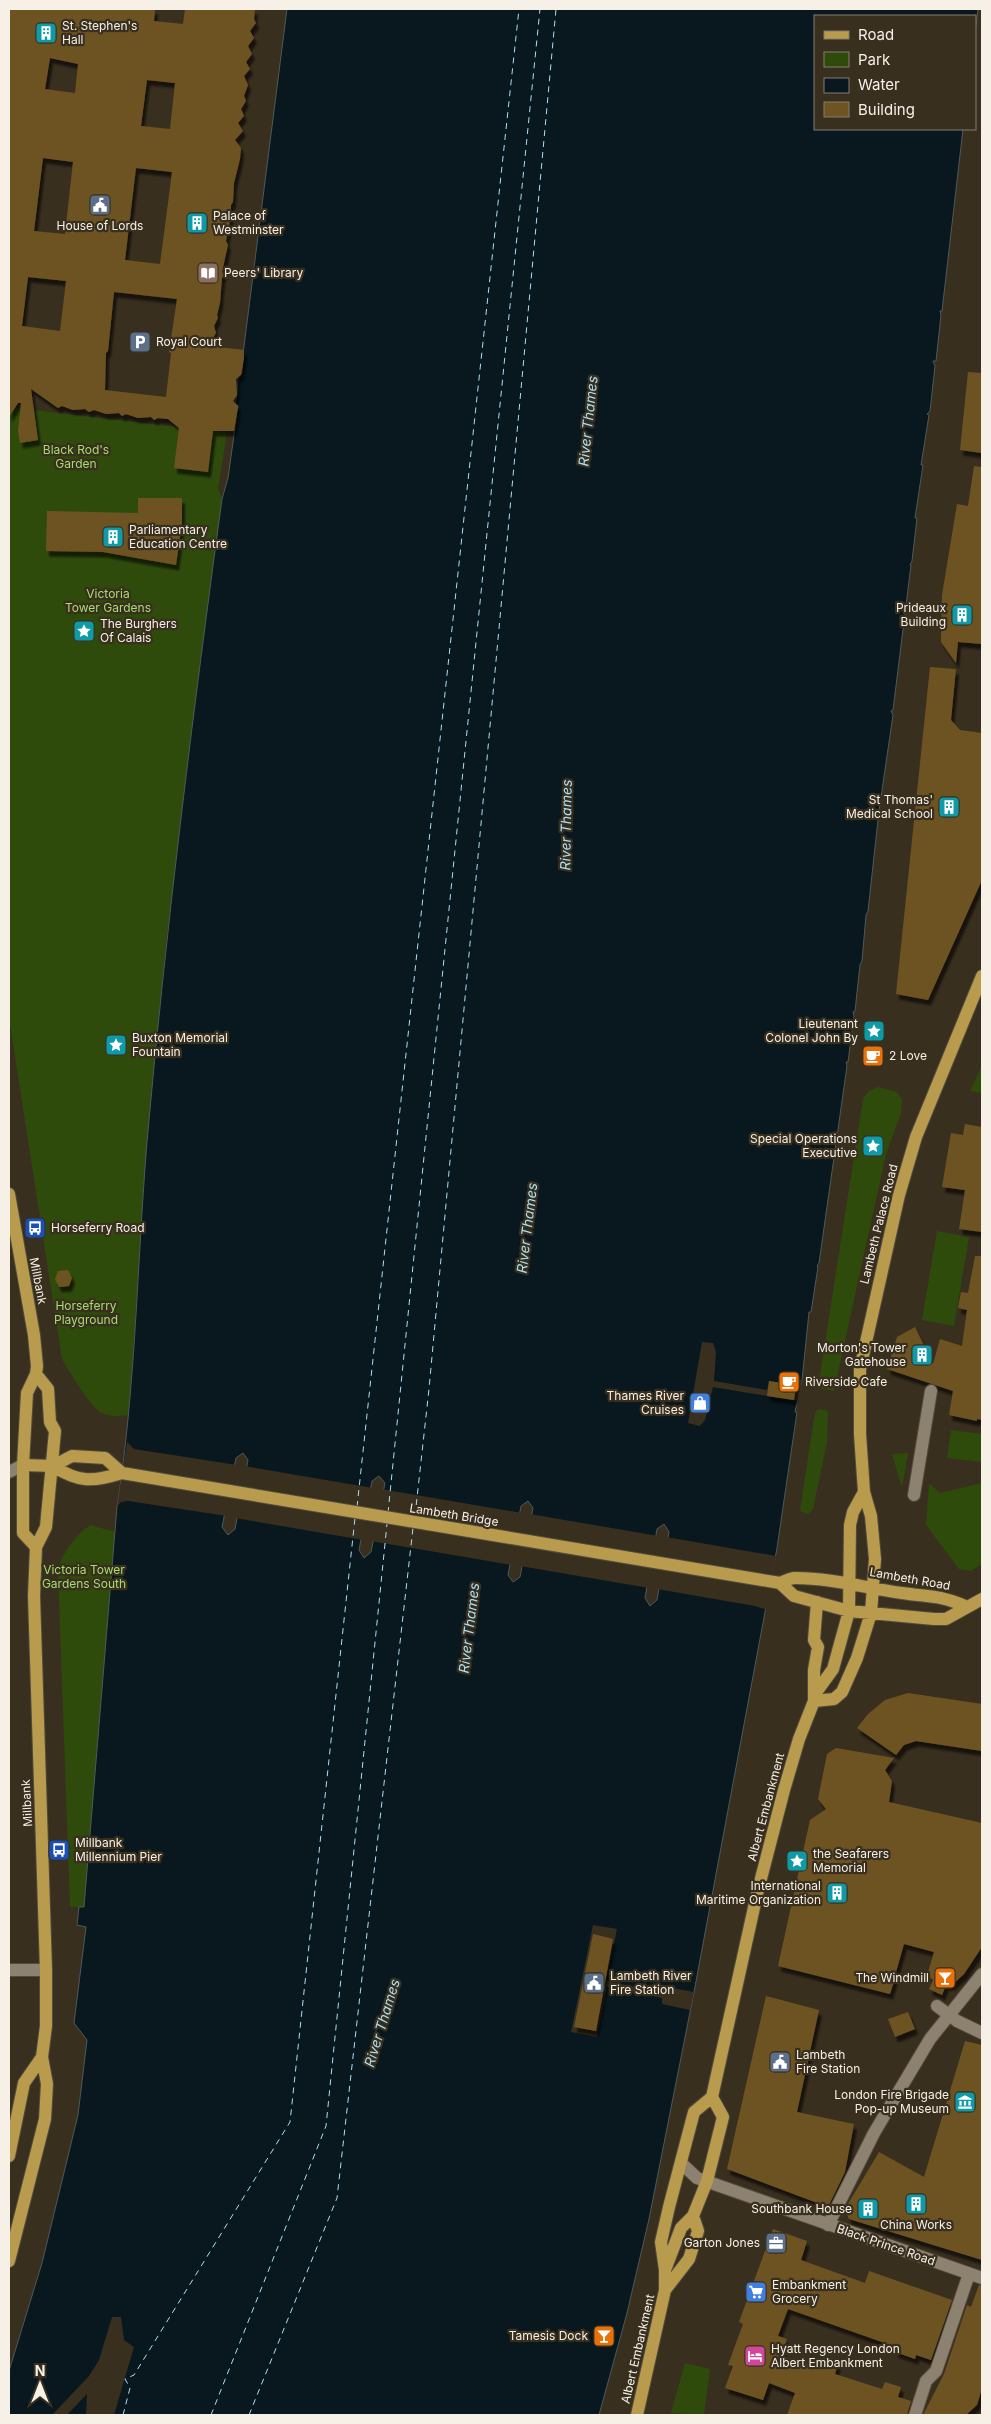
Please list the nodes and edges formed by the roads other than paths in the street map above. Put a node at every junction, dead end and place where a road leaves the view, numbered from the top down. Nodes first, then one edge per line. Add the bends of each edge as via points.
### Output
1 (982, 976) edge
2 (9, 1194) edge
3 (36, 1374) junction
4 (931, 1391) dead end
5 (9, 1460) edge
6 (23, 1465) junction
7 (53, 1466) junction
8 (9, 1472) edge
9 (122, 1473) junction
10 (864, 1492) junction
11 (914, 1495) dead end
12 (36, 1547) junction
13 (776, 1583) junction
14 (848, 1583) junction
15 (874, 1586) junction
16 (982, 1599) edge
17 (817, 1602) junction
18 (966, 1606) junction
19 (848, 1611) junction
20 (871, 1613) junction
21 (815, 1698) junction
22 (9, 1970) edge
23 (46, 1970) junction
24 (982, 1974) edge
25 (937, 2006) dead end
26 (949, 2015) junction
27 (982, 2033) edge
28 (42, 2057) junction
29 (712, 2097) junction
30 (9, 2156) edge
31 (681, 2163) junction
32 (706, 2181) junction
33 (693, 2216) junction
34 (828, 2224) junction
35 (9, 2262) edge
36 (665, 2270) junction
37 (969, 2274) junction
38 (982, 2278) edge
39 (665, 2290) junction
40 (637, 2415) edge
41 (915, 2415) edge

1 - 10 main road, Lambeth Palace Road via 916,1137 872,1307 860,1368 859,1425
2 - 3 main road, Millbank via 34,1335
3 - 6 main road, Millbank via 28,1393
3 - 7 main road, Millbank via 50,1397 50,1422 55,1431
4 - 11 street
5 - 6 street
6 - 7 main road, Lambeth Bridge
6 - 8 street
6 - 12 main road, Millbank via 23,1533
7 - 9 main road, Lambeth Bridge via 69,1477 91,1480
7 - 9 main road, Lambeth Bridge via 72,1456 105,1458
7 - 12 main road, Millbank via 46,1527
9 - 13 main road, Lambeth Bridge
10 - 14 main road via 852,1512
10 - 15 main road, Lambeth Palace Road via 872,1516
12 - 23 main road, Millbank via 35,1661
13 - 14 main road, Lambeth Bridge via 793,1578
13 - 17 main road, Lambeth Bridge via 794,1596
14 - 15 main road, Lambeth Road
14 - 19 main road
15 - 18 main road, Lambeth Road via 901,1593 941,1596
15 - 20 main road, Lambeth Palace Road
16 - 18 main road
17 - 19 main road, Lambeth Bridge
17 - 21 main road
18 - 20 main road via 946,1619
19 - 20 main road
19 - 21 main road, Albert Embankment via 833,1669
20 - 21 main road via 842,1692 834,1699
21 - 29 main road, Albert Embankment via 798,1739 757,1894
22 - 23 street
23 - 28 main road, Millbank via 46,2026
24 - 26 street
25 - 26 street
26 - 27 street
26 - 34 street via 930,2039 874,2132
28 - 30 main road, Millbank via 24,2083
28 - 35 main road, Millbank via 47,2084 44,2119
29 - 31 main road, Albert Embankment via 694,2112
29 - 32 main road, Albert Embankment via 723,2117
31 - 32 street, Black Prince Road via 697,2178
31 - 36 main road, Albert Embankment via 661,2242
32 - 33 main road, Albert Embankment
32 - 34 street, Black Prince Road
33 - 36 main road, Albert Embankment via 681,2228
33 - 39 main road, Albert Embankment via 698,2231 689,2259
34 - 37 street, Black Prince Road
36 - 39 main road, Albert Embankment
37 - 38 street, Black Prince Road
37 - 41 street via 936,2371 926,2381
39 - 40 main road, Albert Embankment

